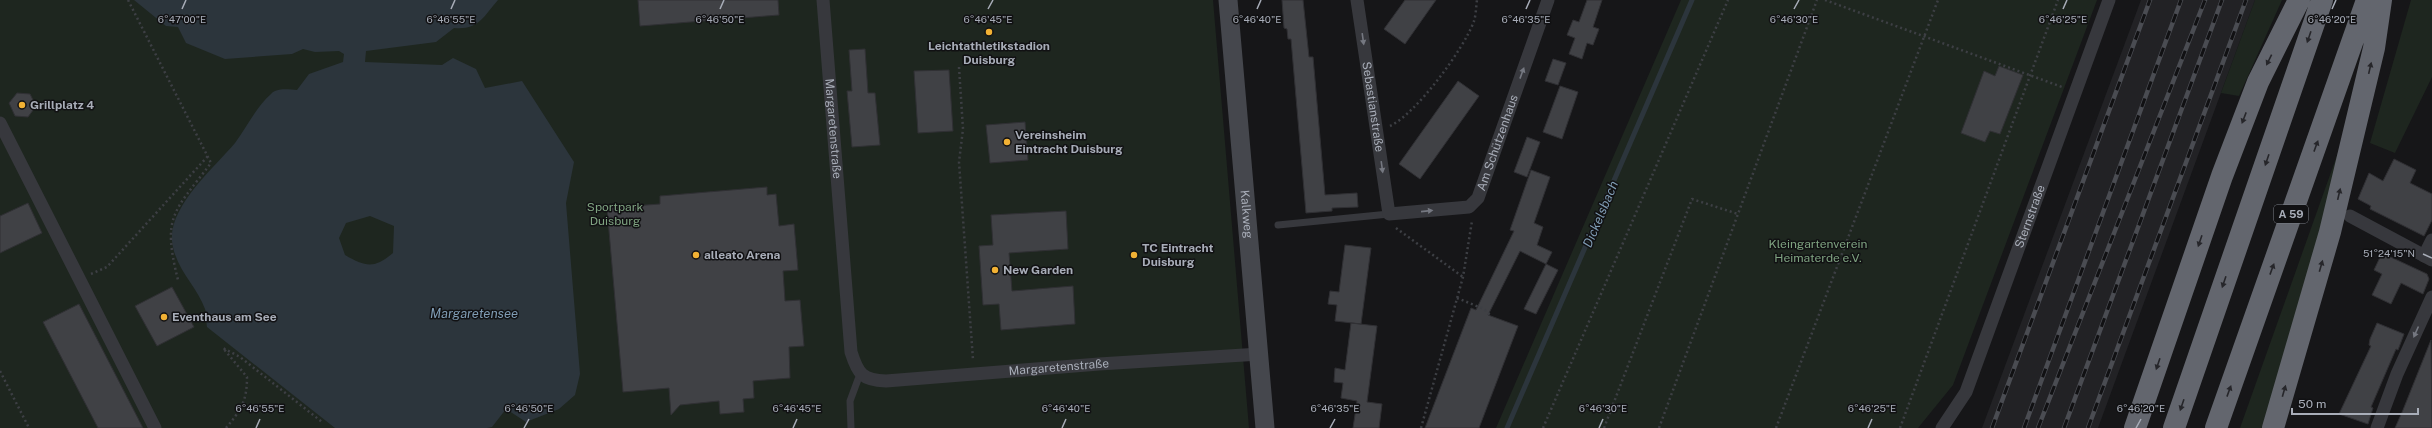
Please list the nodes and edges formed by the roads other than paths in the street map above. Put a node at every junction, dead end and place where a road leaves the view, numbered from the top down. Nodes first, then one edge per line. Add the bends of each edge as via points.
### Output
1 (823, 0) edge
2 (1228, 0) edge
3 (1357, 0) edge
4 (1548, 0) edge
5 (2109, 0) edge
6 (2299, 0) edge
7 (2322, 0) edge
8 (2367, 0) edge
9 (2381, 0) edge
10 (0, 123) edge
11 (1389, 214) junction
12 (2350, 216) dead end
13 (1278, 225) dead end
14 (2432, 240) edge
15 (2428, 258) edge
16 (2432, 297) edge
17 (1260, 354) junction
18 (860, 374) junction
19 (155, 428) edge
20 (851, 428) edge
21 (1264, 428) edge
22 (1942, 428) edge
23 (2135, 428) edge
24 (2174, 428) edge
25 (2216, 428) edge
26 (2273, 428) edge
27 (2377, 428) edge

1 - 18 street, Margaretenstraße via 851,352
2 - 17 street, Kalkweg
3 -> 11 street, Sebastianstraße
11 -> 4 street, Am Schützenhaus via 1469,206 1478,198
5 - 22 street, Sternstraße via 1966,392
6 -> 23 highway via 2258,82 2230,154
7 -> 24 highway
25 -> 8 highway, A 59
26 -> 9 highway via 2330,232 2374,48
10 - 19 street
11 - 13 lane
12 - 15 street
14 - 15 street
16 -> 27 street via 2397,374
17 - 18 street, Margaretenstraße via 886,381 872,381
17 - 21 street, Kalkweg
18 - 20 lane via 850,401

